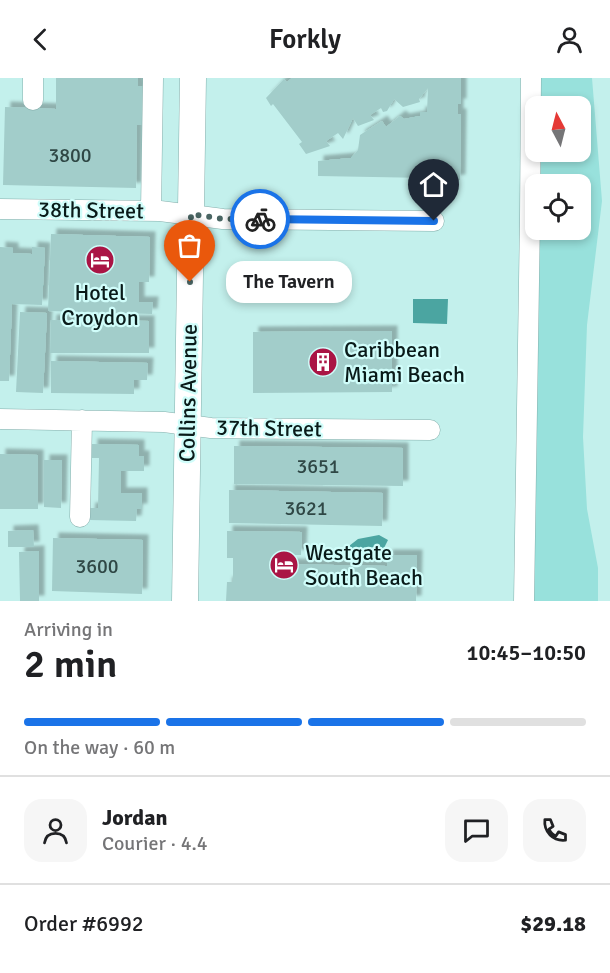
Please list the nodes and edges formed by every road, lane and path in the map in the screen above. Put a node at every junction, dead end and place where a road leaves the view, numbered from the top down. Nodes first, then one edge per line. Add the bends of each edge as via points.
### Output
1 (33, 78) edge
2 (153, 78) edge
3 (193, 78) edge
4 (531, 78) edge
5 (33, 100) dead end
6 (0, 209) edge
7 (151, 211) junction
8 (191, 214) junction
9 (434, 221) dead end
10 (0, 419) edge
11 (82, 420) junction
12 (187, 425) junction
13 (430, 430) dead end
14 (80, 517) dead end
15 (185, 601) edge
16 (524, 601) edge

1 - 5 street
2 - 7 street
3 - 8 main road, Collins Avenue
4 - 16 street
6 - 7 street, 38th Street
7 - 8 street, 38th Street
8 - 9 street, 38th Street via 223,219
8 - 12 main road, Collins Avenue
10 - 11 street, 37th Street
11 - 12 street, 37th Street
11 - 14 street
12 - 13 street, 37th Street
12 - 15 main road, Collins Avenue

